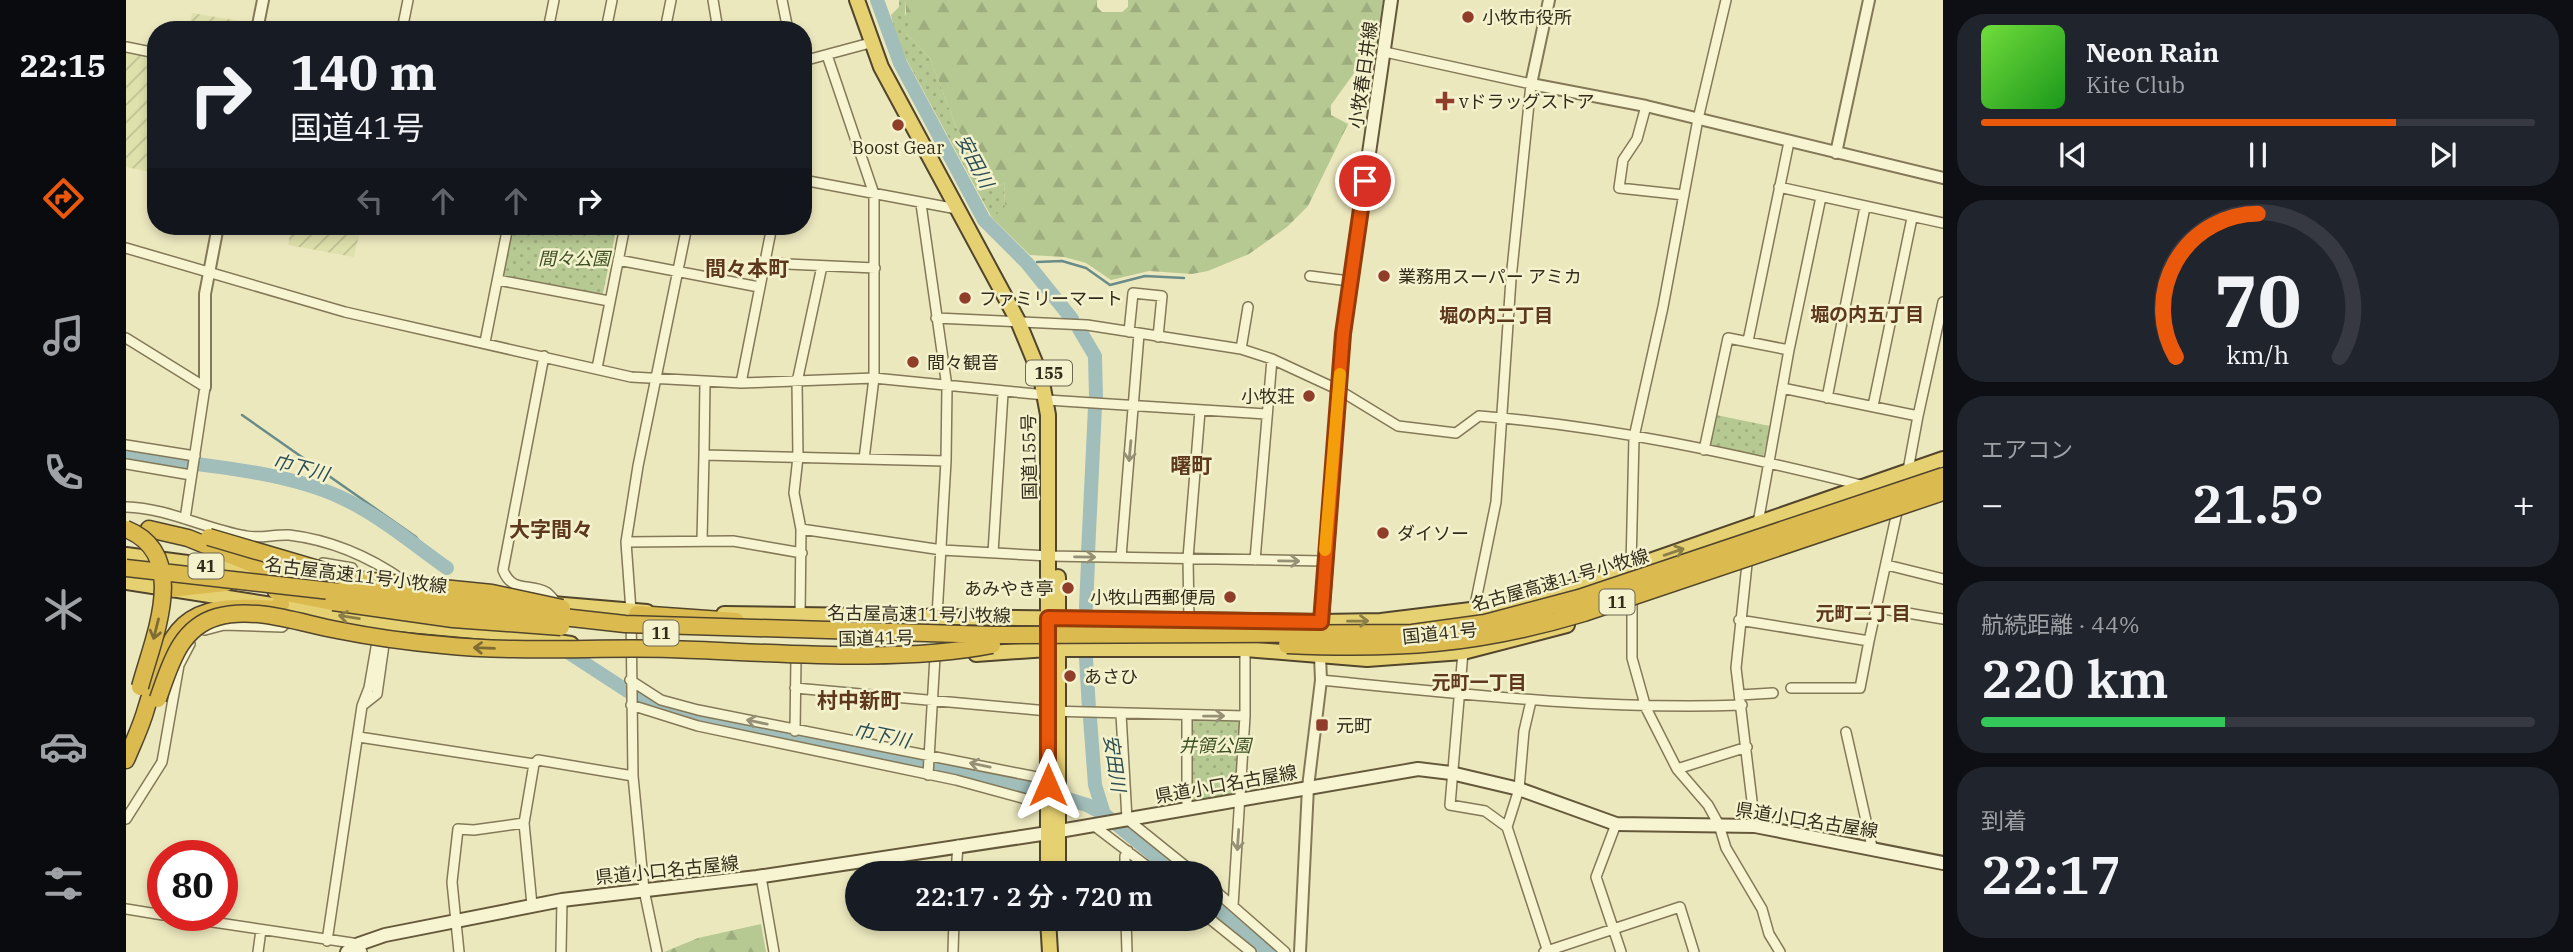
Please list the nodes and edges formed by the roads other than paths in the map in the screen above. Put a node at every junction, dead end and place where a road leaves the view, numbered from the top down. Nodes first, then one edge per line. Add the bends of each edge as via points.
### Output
1 (263, 0) edge
2 (408, 0) edge
3 (554, 0) edge
4 (612, 0) edge
5 (671, 0) edge
6 (713, 0) edge
7 (782, 0) edge
8 (857, 0) edge
9 (866, 0) edge
10 (1391, 0) edge
11 (1549, 0) edge
12 (1726, 0) edge
13 (1869, 0) edge
14 (259, 21) edge
15 (404, 21) edge
16 (550, 21) edge
17 (608, 21) edge
18 (667, 21) edge
19 (717, 21) edge
20 (786, 21) edge
21 (870, 43) junction
22 (126, 47) edge
23 (147, 52) edge
24 (1385, 52) junction
25 (827, 55) junction
26 (812, 59) edge
27 (1531, 84) junction
28 (1646, 106) junction
29 (1698, 119) junction
30 (1789, 142) junction
31 (1836, 153) junction
32 (1943, 178) edge
33 (812, 182) edge
34 (1779, 187) junction
35 (874, 194) junction
36 (1684, 195) junction
37 (1821, 197) junction
38 (920, 204) junction
39 (1865, 207) junction
40 (957, 209) junction
41 (1912, 218) junction
42 (1943, 223) edge
43 (216, 235) edge
44 (507, 235) edge
45 (623, 235) edge
46 (685, 235) edge
47 (770, 235) edge
48 (126, 248) edge
49 (618, 260) junction
50 (765, 263) junction
51 (822, 266) junction
52 (875, 268) junction
53 (208, 272) junction
54 (677, 272) junction
55 (1310, 276) dead end
56 (498, 280) junction
57 (1349, 281) junction
58 (759, 287) junction
59 (609, 301) junction
60 (1943, 302) edge
61 (1248, 307) dead end
62 (936, 318) junction
63 (1022, 321) junction
64 (1129, 332) junction
65 (1139, 334) junction
66 (1157, 337) junction
67 (126, 338) edge
68 (1748, 341) junction
69 (485, 342) junction
70 (1241, 349) junction
71 (1788, 351) junction
72 (544, 356) junction
73 (1272, 359) junction
74 (597, 368) junction
75 (874, 378) junction
76 (657, 379) junction
77 (705, 382) junction
78 (797, 382) junction
79 (740, 383) junction
80 (205, 387) junction
81 (947, 387) junction
82 (1782, 388) junction
83 (1339, 390) junction
84 (1003, 393) junction
85 (1828, 398) junction
86 (1049, 399) junction
87 (1133, 405) junction
88 (1873, 406) junction
89 (1200, 411) junction
90 (1266, 414) junction
91 (1918, 416) junction
92 (1504, 418) junction
93 (1634, 437) junction
94 (126, 445) edge
95 (1703, 450) junction
96 (704, 455) junction
97 (195, 456) junction
98 (798, 457) junction
99 (864, 459) junction
100 (1943, 459) edge
101 (946, 461) junction
102 (1767, 462) junction
103 (126, 464) edge
104 (1908, 470) junction
105 (191, 474) junction
106 (1943, 475) edge
107 (1943, 482) edge
108 (1863, 485) junction
109 (1908, 488) junction
110 (1942, 498) edge
111 (126, 506) edge
112 (1903, 510) junction
113 (184, 519) junction
114 (1758, 523) junction
115 (801, 528) junction
116 (139, 529) edge
117 (248, 537) junction
118 (702, 540) junction
119 (626, 542) junction
120 (942, 550) junction
121 (802, 553) junction
122 (993, 553) junction
123 (126, 555) edge
124 (1054, 556) junction
125 (1121, 557) junction
126 (1188, 558) junction
127 (1255, 560) junction
128 (1324, 561) junction
129 (1747, 564) junction
130 (1887, 565) junction
131 (1631, 567) junction
132 (126, 568) edge
133 (352, 568) tunnel mouth
134 (287, 578) junction
135 (1943, 579) edge
136 (126, 582) edge
137 (169, 589) junction
138 (419, 592) junction
139 (281, 604) junction
140 (558, 604) junction
141 (1632, 604) junction
142 (1878, 608) junction
143 (300, 609) junction
144 (1474, 610) junction
145 (631, 611) junction
146 (937, 616) junction
147 (1053, 618) junction
148 (1943, 618) edge
149 (1189, 620) junction
150 (1739, 620) junction
151 (1321, 622) junction
152 (800, 624) junction
153 (383, 629) junction
154 (1869, 641) junction
155 (992, 645) junction
156 (1279, 645) junction
157 (1053, 649) junction
158 (1245, 649) junction
159 (1463, 652) junction
160 (631, 653) junction
161 (1320, 656) junction
162 (935, 657) junction
163 (796, 658) junction
164 (630, 680) junction
165 (1321, 680) junction
166 (795, 688) junction
167 (1791, 688) dead end
168 (1773, 693) dead end
169 (1460, 694) junction
170 (1740, 695) junction
171 (934, 699) junction
172 (1531, 701) junction
173 (152, 704) junction
174 (631, 705) junction
175 (1742, 705) junction
176 (362, 706) junction
177 (1646, 708) junction
178 (1053, 711) junction
179 (1121, 714) junction
180 (1245, 716) junction
181 (1187, 717) junction
182 (795, 731) junction
183 (1846, 732) dead end
184 (359, 737) junction
185 (1747, 747) junction
186 (930, 757) junction
187 (126, 760) edge
188 (534, 764) junction
189 (1677, 769) junction
190 (1451, 772) junction
191 (928, 775) junction
192 (633, 776) junction
193 (1308, 787) junction
194 (1519, 789) junction
195 (1051, 793) junction
196 (1240, 799) junction
197 (1187, 808) junction
198 (1127, 819) junction
199 (126, 820) edge
200 (524, 823) junction
201 (1616, 824) junction
202 (1093, 825) junction
203 (1719, 825) junction
204 (1755, 826) junction
205 (1507, 827) junction
206 (1053, 832) junction
207 (958, 845) junction
208 (1872, 847) junction
209 (1128, 851) junction
210 (957, 861) edge
211 (1049, 861) edge
212 (1057, 861) edge
213 (1125, 861) edge
214 (1141, 861) edge
215 (1179, 861) edge
216 (1943, 863) edge
217 (761, 877) junction
218 (644, 890) junction
219 (1223, 897) edge
220 (562, 900) junction
221 (531, 905) junction
222 (1233, 906) junction
223 (126, 909) edge
224 (147, 912) edge
225 (457, 921) junction
226 (238, 926) edge
227 (1613, 928) junction
228 (1223, 929) edge
229 (261, 930) junction
230 (954, 931) edge
231 (1049, 931) edge
232 (1058, 931) edge
233 (1126, 931) edge
234 (327, 941) junction
235 (360, 948) edge
236 (654, 951) edge
237 (258, 952) edge
238 (347, 952) edge
239 (459, 952) edge
240 (561, 952) edge
241 (774, 952) edge
242 (953, 952) edge
243 (1050, 952) edge
244 (1059, 952) edge
245 (1126, 952) edge
246 (1251, 952) edge
247 (1285, 952) edge
248 (1300, 952) edge
249 (1547, 952) edge
250 (1621, 952) edge
251 (1694, 952) edge
252 (1780, 952) edge

1 - 14 street
2 - 15 street
3 - 16 street
4 - 17 street
5 - 18 street
6 - 19 street
7 - 20 street
8 - 21 highway, 国道155号 / 155
9 - 63 highway, 国道155号 / 155 via 886,55
10 - 24 main road, 小牧春日井線
11 - 27 street
12 - 29 street
13 - 31 street
21 - 25 street
21 - 40 highway, 国道155号 / 155
22 - 23 street
24 - 27 street
24 - 57 main road, 小牧春日井線
25 - 26 street
25 - 35 street
27 - 28 street
27 - 92 street via 1511,279
28 - 29 street
28 - 36 street via 1637,139 1623,160 1619,188
29 - 30 street
29 - 36 street
30 - 31 street
30 - 34 street
31 - 32 street
33 - 35 street
34 - 37 street
34 - 68 street
35 - 38 street
35 - 52 street
36 - 93 street
37 - 39 street
37 - 71 street
38 - 40 street
38 - 62 street
39 - 41 street
39 - 85 street
40 - 63 highway, 国道155号 / 155
41 - 42 street
41 - 88 street
43 - 53 street
44 - 56 street
45 - 49 street
46 - 54 street
47 - 50 street
48 - 53 street
49 - 54 street
49 - 59 street
50 - 51 street
50 - 58 street
51 - 52 street
51 - 78 street
52 - 75 street
53 - 69 street via 345,312
53 - 80 street
54 - 58 street
54 - 76 street
55 - 57 street
56 - 59 street
56 - 69 street
57 - 83 main road, 小牧春日井線
58 - 79 street
59 - 74 street
60 - 91 street
61 - 70 street
62 - 63 street
62 - 81 street
63 - 64 street via 1087,324
63 - 86 highway, 国道155号 / 155 via 1046,360
64 - 65 street
64 - 66 street via 1133,293 1162,296
65 - 66 street
65 - 87 street
66 - 70 street
67 - 80 street
68 - 71 street
68 - 95 street via 1728,338
69 - 72 street
70 - 73 street
71 - 82 street
72 - 74 street
72 - 140 street via 503,570 507,580 519,588 547,592
73 - 83 street
73 - 90 street
74 - 76 street
75 - 78 street
75 - 81 street
75 - 99 street
76 - 77 street
76 - 119 street
77 - 79 street
77 - 96 street
78 - 79 street
78 - 98 street
80 - 97 street
81 - 84 street
81 - 101 street
82 - 85 street
82 - 102 street
83 - 92 street via 1398,426 1456,433 1479,416
83 - 128 main road, 小牧春日井線
84 - 86 street
84 - 122 street
85 - 88 street
86 - 87 street
86 - 124 highway, 国道155号 / 155 via 1058,425
87 - 89 street
87 -> 125 street
88 - 91 street
89 - 90 street
89 - 126 street
90 - 127 street
91 - 104 street
92 - 93 street
92 - 144 street via 1496,502
93 - 95 street
93 - 131 street
94 - 97 street
95 - 102 street
96 - 98 street
96 - 118 street
97 - 105 street
98 - 99 street
98 - 115 street via 794,493
99 - 101 street
100 - 104 highway, 国道41号 / 41
101 - 120 street
102 - 108 street
102 - 114 street
103 - 105 street
104 - 108 highway, 国道41号 / 41
105 - 113 street
106 - 109 highway, 名古屋高速11号小牧線 / 11, bridge
107 - 109 highway, bridge
108 - 114 highway, 国道41号 / 41
109 - 152 highway, 名古屋高速11号小牧線 / 11, bridge via 1579,598 1449,629 1356,635 1066,636
110 - 112 highway, 国道41号 / 41
110 - 156 highway, 名古屋高速11号小牧線 / 11, bridge via 1525,629 1410,647
111 - 113 street
112 - 129 highway, 国道41号 / 41
112 - 130 street
112 - 156 highway, bridge via 1834,520 1597,599 1464,635 1404,642
113 - 117 street
131 -> 114 highway, 国道41号 / 41
115 - 120 street
115 - 121 street
116 - 134 highway via 188,538
116 - 152 highway, bridge via 178,529 370,583 492,593 575,609
116 -> 173 highway, bridge via 153,547 164,580 141,687
117 - 133 street via 318,563
117 - 138 street via 287,535 336,547 369,558
118 - 119 street
118 - 121 street
119 - 145 street
120 - 122 street
120 - 146 street
121 - 152 street
122 - 124 street
123 - 134 highway, 国道41号 / 41
124 -> 125 street
124 - 147 highway, 国道155号 / 155
125 - 126 street
126 - 127 street
126 - 149 street
127 -> 128 street
128 - 151 main road, 小牧春日井線
129 - 141 highway, 国道41号 / 41
129 - 150 street
130 - 135 street
130 - 142 street
131 - 144 highway, 国道41号 / 41 via 1575,587
132 - 152 highway, 名古屋高速11号小牧線 / 11, bridge via 625,624
134 - 138 highway, 国道41号 / 41
136 - 137 highway, 国道41号 / 41
137 - 139 highway, 国道41号 / 41
137 - 155 highway, 11, bridge via 234,584 501,624
138 - 140 highway, 国道41号 / 41
139 - 143 highway, 国道41号 / 41
139 - 173 highway via 275,609 216,609 180,625 149,692
140 - 145 highway, 国道41号 / 41
141 - 159 highway, 国道41号 / 41 via 1530,637
141 - 177 street via 1632,658
142 - 148 street
142 - 154 street
153 -> 143 highway, 国道41号 / 41
143 - 199 street via 282,627 224,625 197,636 179,665 162,762
151 -> 144 highway, 国道41号 / 41 via 1381,621
145 - 152 highway, 国道41号 / 41
145 - 160 street
146 - 147 highway, 国道41号 / 41
146 - 152 highway, 国道41号 / 41
147 - 149 highway, 国道41号 / 41
147 - 157 highway, 国道155号 / 155
149 - 151 highway, 国道41号 / 41
150 - 154 street
150 - 170 street via 1736,668
151 - 161 main road, 小牧春日井線
153 - 160 highway, 国道41号 / 41 via 496,633
153 - 176 street
153 - 176 street via 377,694
154 - 167 street via 1860,688
155 - 156 highway, 名古屋高速11号小牧線 / 11
155 -> 173 highway, bridge via 962,651 862,654 485,649 393,640 234,613 205,621 189,634 172,658
157 - 158 highway, 国道41号 / 41
157 - 162 highway, 国道41号 / 41
157 - 178 highway, 国道155号 / 155
158 - 161 highway, 国道41号 / 41
158 - 180 street
159 - 161 highway, 国道41号 / 41 via 1367,659
159 - 169 street
160 - 163 highway, 国道41号 / 41
160 - 164 street
161 - 165 street
162 - 163 highway, 国道41号 / 41
162 - 171 street
163 - 166 street
164 - 174 street
182 -> 164 street via 661,700
165 - 169 street
165 - 193 street
166 - 171 street
166 - 182 street
168 - 170 street
169 - 172 street
169 - 190 street
170 - 175 street
171 - 178 street
171 - 186 street
172 - 177 street
172 - 194 street
173 - 187 highway
174 - 191 street via 724,732
174 - 192 street
175 - 177 street
175 - 185 street
176 - 184 street
177 - 189 street
178 - 179 street
178 - 195 highway, 国道155号 / 155
179 - 181 street
179 - 198 street
181 -> 180 street
180 - 196 street
181 - 197 street
182 - 186 street
183 - 208 street
184 - 188 street
184 - 234 street
185 - 189 street
185 - 204 street
186 - 191 street
195 -> 186 street
188 - 192 street via 538,760
188 - 200 street
189 - 203 street
190 - 193 main road, 県道小口名古屋線 via 1395,771
190 - 194 main road, 県道小口名古屋線
190 - 205 street via 1450,805 1485,811
191 - 195 street
192 - 218 street
193 - 196 main road, 県道小口名古屋線
193 - 248 street
194 - 201 main road, 県道小口名古屋線
194 - 205 street
195 - 206 highway, 国道155号 / 155
196 - 197 main road, 県道小口名古屋線
196 -> 222 street
197 - 198 main road, 県道小口名古屋線
198 - 202 main road, 県道小口名古屋線
198 - 215 street
200 - 221 street
200 - 225 street via 458,829 452,882
201 - 203 main road, 県道小口名古屋線
201 - 227 street via 1596,877
202 - 206 main road, 県道小口名古屋線
202 - 209 street
203 - 204 main road, 県道小口名古屋線
203 - 252 street via 1726,848 1762,909
204 - 208 main road, 県道小口名古屋線
205 - 249 street
206 - 207 main road, 県道小口名古屋線
206 - 211 highway, 国道155号 / 155
206 - 212 highway, 国道155号 / 155
207 - 210 street
207 - 217 main road, 県道小口名古屋線
208 - 216 main road, 県道小口名古屋線
209 - 213 street
209 - 214 street
217 - 218 main road, 県道小口名古屋線
217 - 241 street
218 - 220 main road, 県道小口名古屋線
218 - 236 street
219 - 222 street
220 - 221 main road, 県道小口名古屋線
220 - 240 street
221 - 225 main road, 県道小口名古屋線
222 - 247 street
223 - 224 street
225 - 235 main road, 県道小口名古屋線
225 - 239 street
226 - 229 street
227 - 249 street
227 - 250 street
227 - 251 street via 1679,907
228 - 246 street
229 - 234 street
229 - 237 street
230 - 242 street
231 - 243 highway
232 - 244 highway
233 - 245 street
234 - 235 street
235 - 238 main road, 県道小口名古屋線

